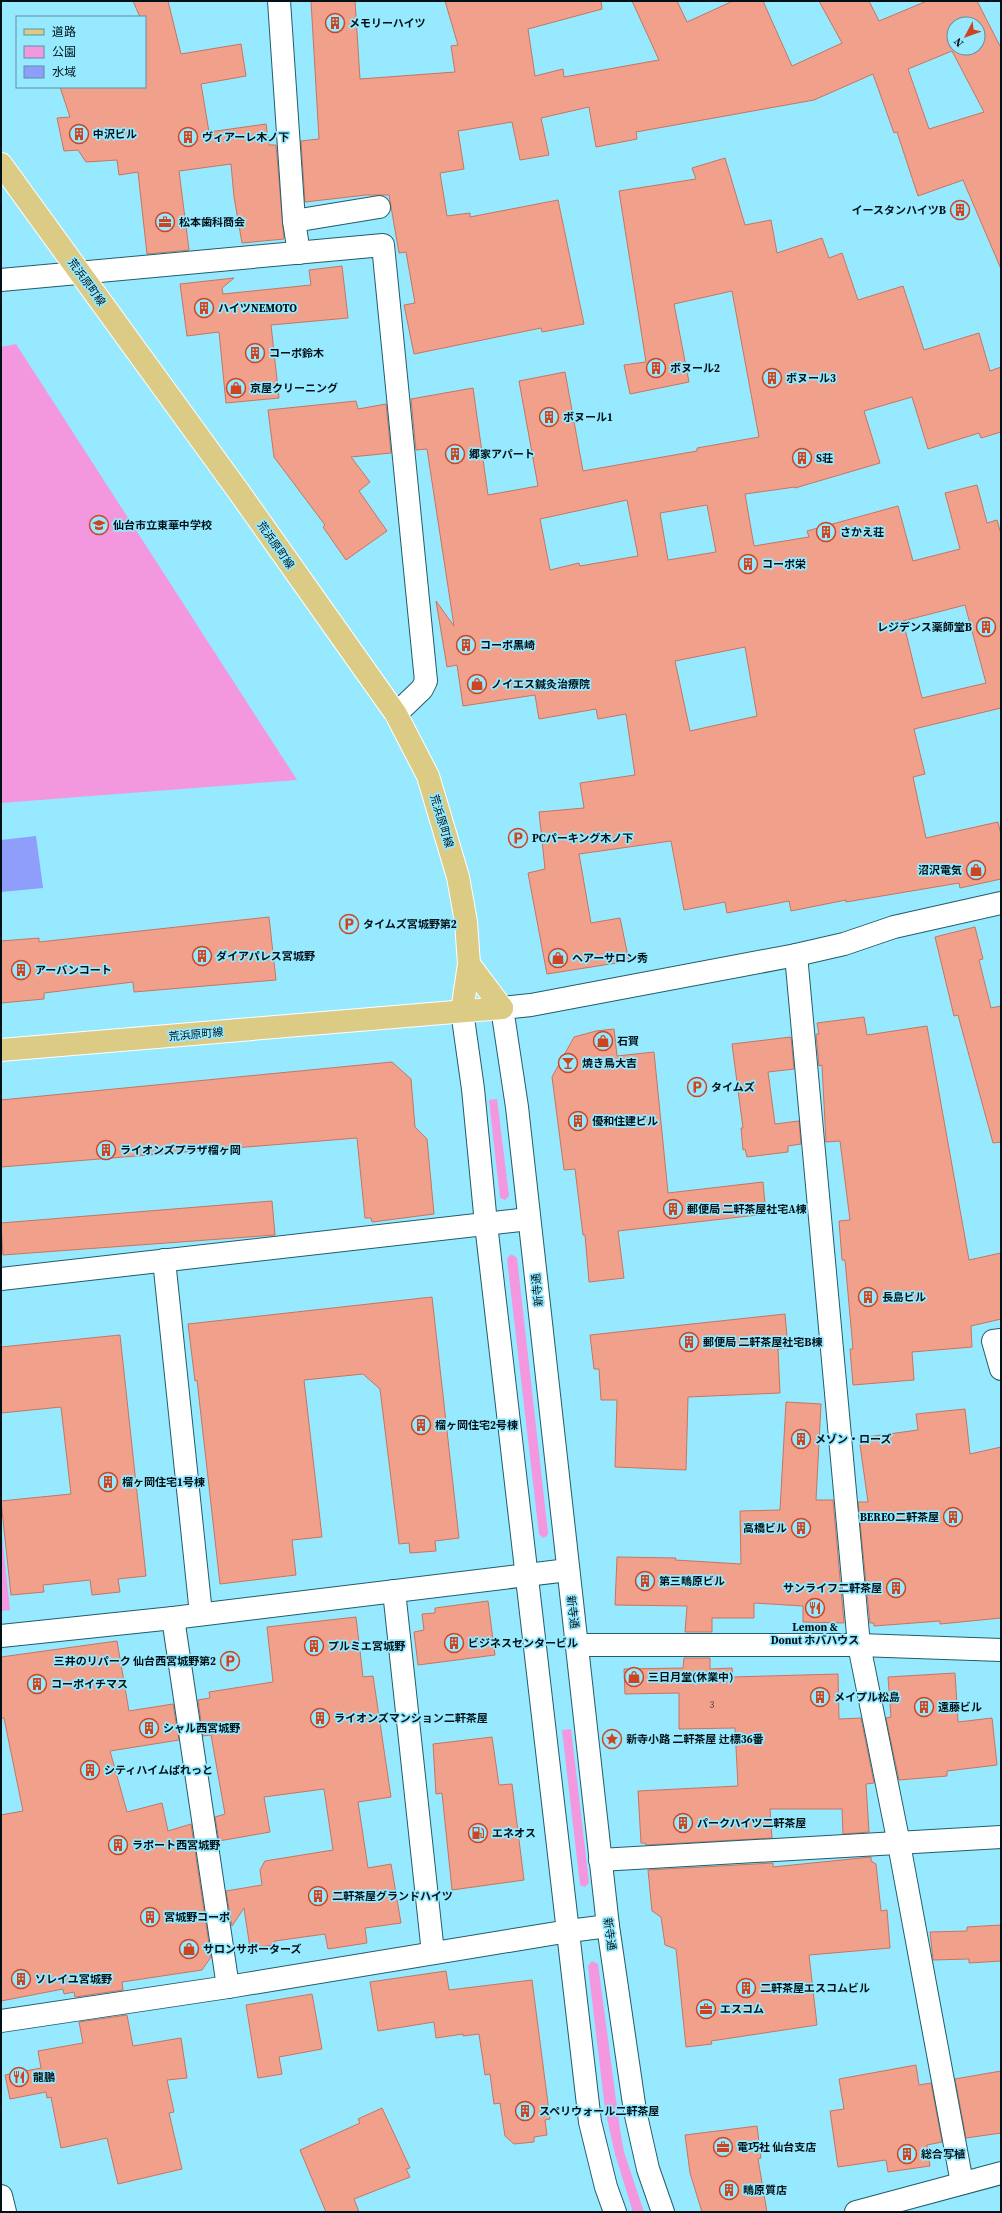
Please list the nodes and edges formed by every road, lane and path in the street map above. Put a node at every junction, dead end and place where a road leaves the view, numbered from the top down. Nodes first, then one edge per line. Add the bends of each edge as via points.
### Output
1 (279, 1) edge
2 (1, 164) edge
3 (379, 207) dead end
4 (294, 221) junction
5 (298, 252) junction
6 (81, 274) junction
7 (1, 280) edge
8 (396, 714) junction
9 (1001, 903) edge
10 (796, 955) junction
11 (469, 964) junction
12 (502, 1008) junction
13 (462, 1011) junction
14 (1, 1050) edge
15 (529, 1219) junction
16 (486, 1224) junction
17 (164, 1260) junction
18 (1, 1280) edge
19 (1001, 1340) edge
20 (1001, 1369) edge
21 (568, 1570) junction
22 (526, 1575) junction
23 (394, 1591) junction
24 (201, 1614) junction
25 (173, 1618) junction
26 (1, 1636) edge
27 (577, 1645) junction
28 (859, 1645) junction
29 (1001, 1650) edge
30 (1001, 1837) edge
31 (899, 1844) junction
32 (600, 1860) junction
33 (608, 1926) junction
34 (569, 1931) junction
35 (433, 1953) junction
36 (228, 1987) junction
37 (1, 2021) edge
38 (1001, 2173) edge
39 (962, 2183) junction
40 (1, 2196) edge
41 (5, 2212) edge
42 (615, 2212) edge
43 (662, 2212) edge
44 (856, 2212) edge

1 - 4 street
2 - 6 main road, 荒浜原町線
3 - 4 street
4 - 5 street
5 - 6 street
5 - 8 street via 383,245 426,681 422,689
6 - 7 street
6 - 8 main road, 荒浜原町線
8 - 11 main road, 荒浜原町線 via 428,776 445,830 458,877 466,922
9 - 10 street via 894,927 844,944
10 - 12 street via 531,1005
10 - 28 street
11 - 12 main road
11 - 13 main road, 荒浜原町線
12 - 13 main road, 荒浜原町線
12 - 15 street, 新寺通 via 517,1107
13 - 14 main road, 荒浜原町線
13 - 16 street via 473,1089
15 - 16 street
15 - 21 street, 新寺通
16 - 17 street
16 - 22 street
17 - 18 street
17 - 24 street
19 - 20 street via 993,1341
21 - 22 street
21 - 27 street, 新寺通
22 - 23 street
22 - 34 street
23 - 24 street
23 - 35 street
24 - 25 street
25 - 26 street
25 - 36 street
27 - 28 street
27 - 32 street, 新寺通
28 - 29 street
28 - 31 street
30 - 31 street
31 - 32 street
31 - 39 street
32 - 33 street, 新寺通
33 - 34 street
33 - 43 street, 新寺通 via 635,2111 648,2169
34 - 35 street
34 - 42 street via 590,2122
35 - 36 street
36 - 37 street
38 - 39 street
39 - 44 street
40 - 41 street

